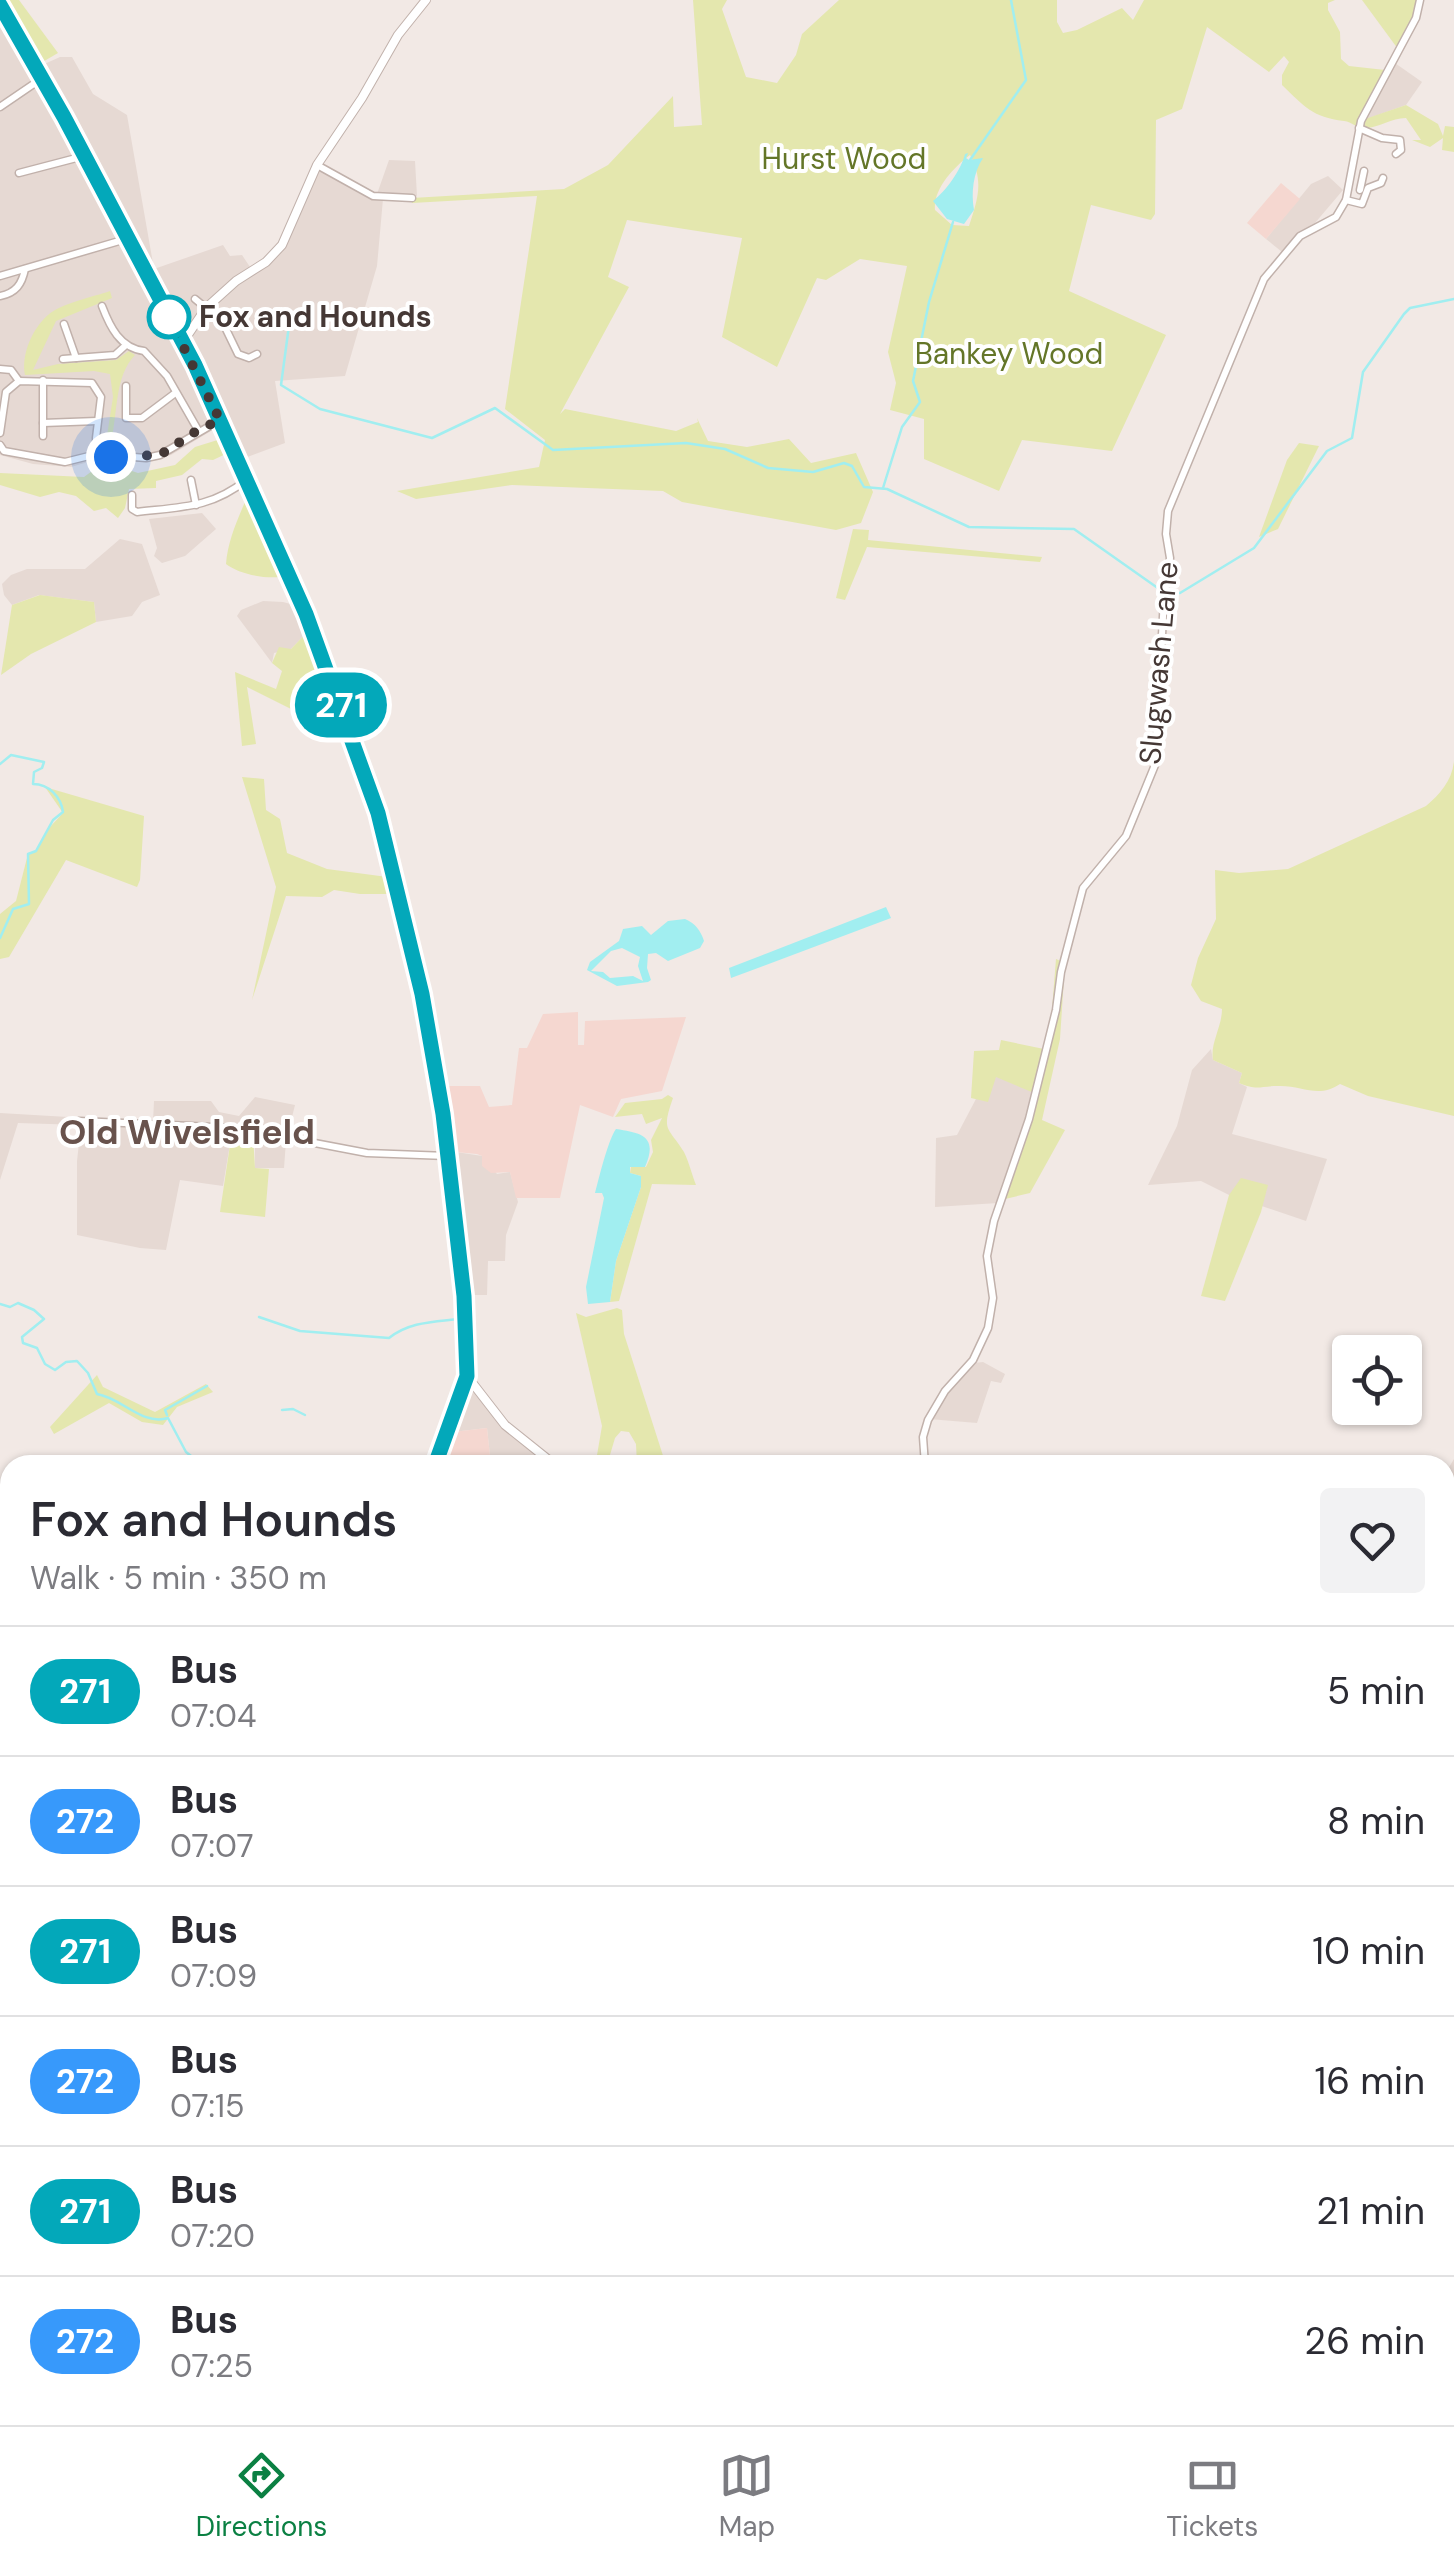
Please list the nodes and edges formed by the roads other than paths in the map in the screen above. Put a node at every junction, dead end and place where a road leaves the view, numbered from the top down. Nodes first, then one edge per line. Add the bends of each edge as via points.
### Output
1 (426, 0) edge
2 (1420, 0) edge
3 (0, 5) edge
4 (41, 80) junction
5 (0, 106) edge
6 (1359, 128) junction
7 (1396, 154) dead end
8 (84, 156) junction
9 (317, 166) junction
10 (1364, 171) dead end
11 (19, 173) dead end
12 (1383, 178) dead end
13 (1350, 180) junction
14 (412, 198) dead end
15 (1346, 200) junction
16 (126, 239) junction
17 (26, 268) junction
18 (0, 276) edge
19 (0, 296) edge
20 (195, 299) dead end
21 (102, 306) dead end
22 (208, 307) junction
23 (64, 324) dead end
24 (183, 342) junction
25 (126, 345) junction
26 (76, 358) junction
27 (254, 358) dead end
28 (63, 360) dead end
29 (0, 369) edge
30 (19, 380) junction
31 (43, 380) junction
32 (126, 386) dead end
33 (174, 394) junction
34 (2, 401) edge
35 (98, 420) junction
36 (220, 420) junction
37 (43, 423) junction
38 (198, 430) junction
39 (0, 433) edge
40 (43, 436) dead end
41 (0, 445) edge
42 (97, 454) junction
43 (191, 480) dead end
44 (249, 484) junction
45 (132, 494) dead end
46 (196, 505) junction
47 (79, 1122) dead end
48 (447, 1156) junction
49 (467, 1376) junction
50 (439, 1455) edge
51 (543, 1455) edge
52 (925, 1455) edge

1 - 9 street
2 - 6 street
3 - 4 main road
4 - 5 street
4 - 8 main road
6 - 7 street via 1400,140
6 - 13 street
8 - 11 street
8 - 16 main road
9 - 14 street via 374,196
9 - 22 street via 276,253
10 - 13 street via 1361,186
12 - 15 street, Slugwash Lane via 1368,188 1362,204
13 - 15 street
15 - 52 street, Slugwash Lane via 1336,217 1300,236 1264,279 1168,511 1155,765 1126,836 1084,888 1023,1142 994,1221 988,1328 928,1420
16 - 17 street
16 - 24 main road
17 - 18 street
17 - 19 street via 14,292
20 - 22 street
21 - 25 street
22 - 24 street
22 - 27 street via 238,354
23 - 26 street
24 - 36 main road
25 - 26 street via 115,355
25 - 33 street via 144,351
26 - 28 street
29 - 30 street
30 - 31 street
30 - 34 street
31 - 35 street via 92,384 101,397
31 - 37 street
32 - 33 street via 126,418 142,418
33 - 38 street
34 - 39 street
35 - 37 street
35 - 42 street
36 - 38 street
36 - 44 main road
37 - 40 street
38 - 42 street via 160,455
41 - 42 street via 65,462
43 - 46 street
44 - 46 street
44 - 48 main road via 306,614 378,813 422,994
45 - 46 street via 138,512
47 - 48 street via 236,1128 367,1153
48 - 49 main road
49 - 50 main road
49 - 51 street via 505,1424

